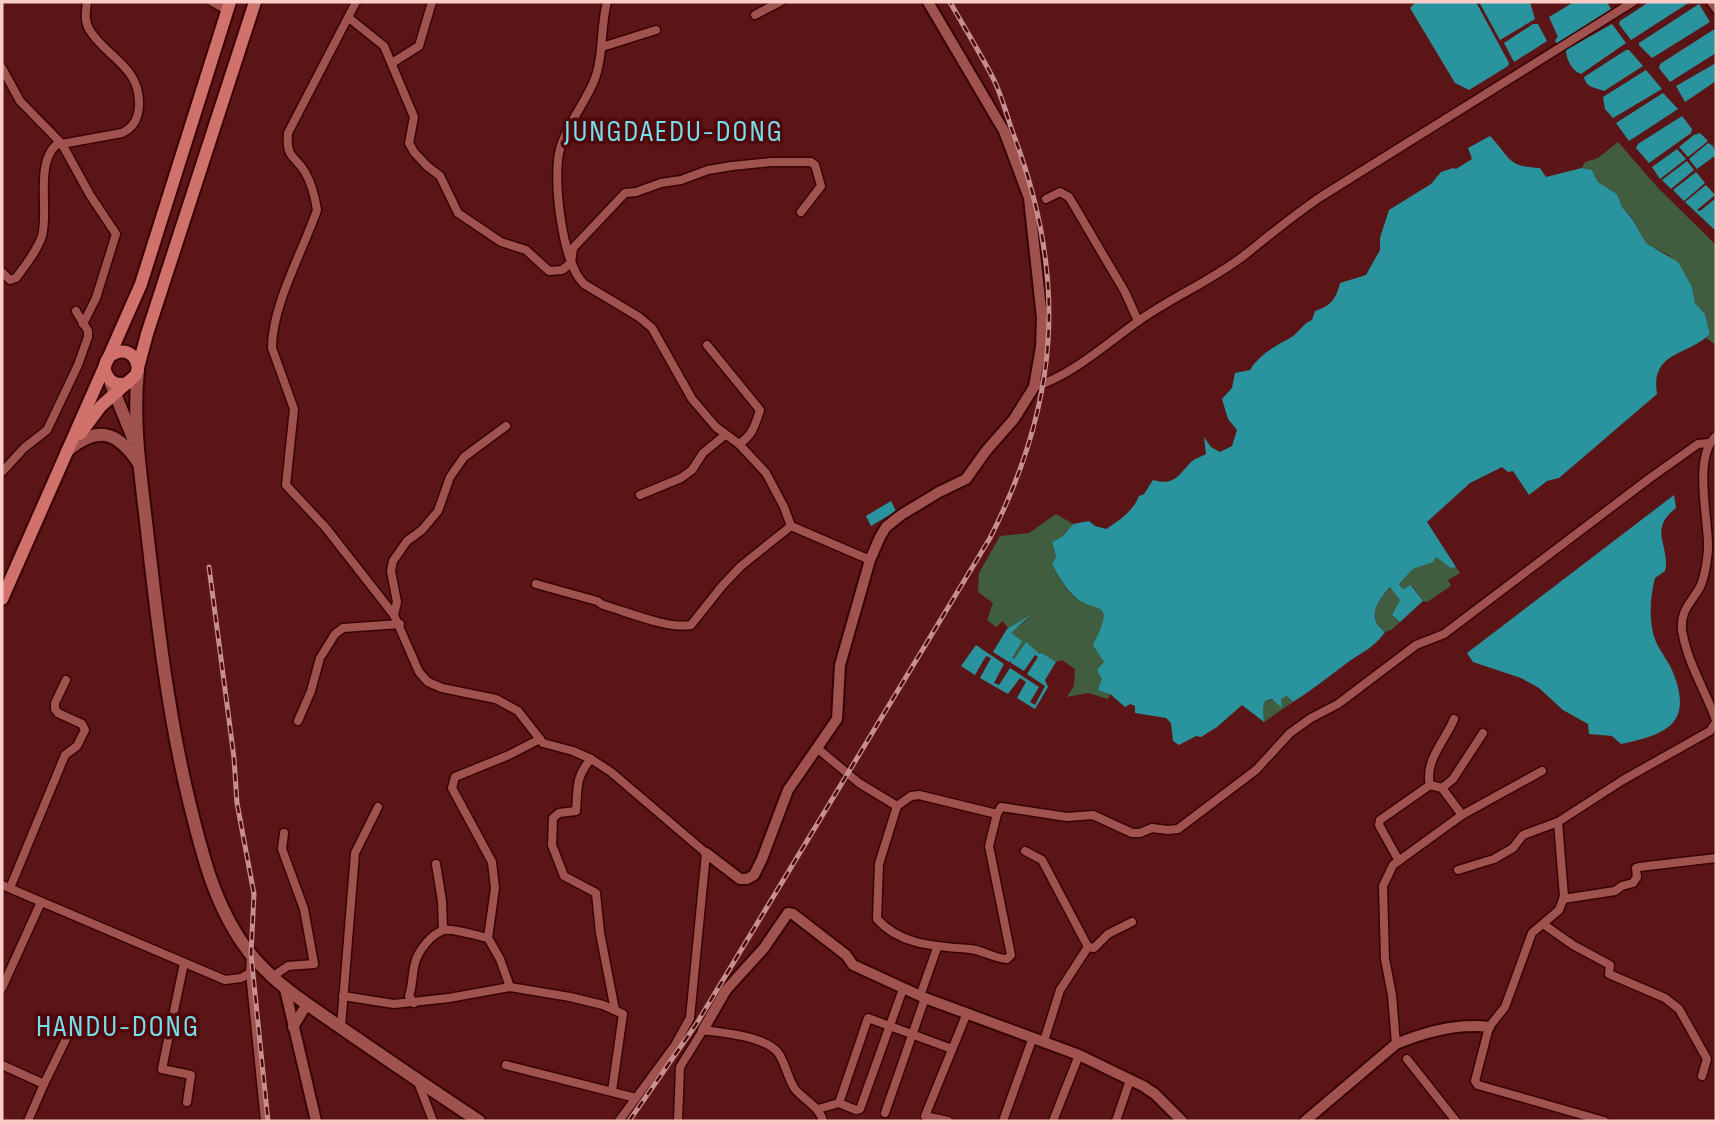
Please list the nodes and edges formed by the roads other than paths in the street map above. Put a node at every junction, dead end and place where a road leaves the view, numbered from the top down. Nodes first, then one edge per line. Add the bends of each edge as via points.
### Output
1 (87, 2) edge
2 (212, 2) edge
3 (255, 2) edge
4 (356, 2) edge
5 (432, 2) edge
6 (607, 2) edge
7 (780, 2) edge
8 (928, 2) edge
9 (1633, 2) edge
10 (1711, 2) edge
11 (228, 6) edge
12 (1716, 9) edge
13 (755, 15) dead end
14 (349, 18) junction
15 (656, 30) dead end
16 (602, 47) junction
17 (392, 64) junction
18 (2, 68) edge
19 (5, 83) edge
20 (62, 144) junction
21 (1046, 199) dead end
22 (801, 212) dead end
23 (571, 263) junction
24 (2, 272) edge
25 (76, 311) dead end
26 (1139, 321) junction
27 (83, 324) junction
28 (707, 345) dead end
29 (106, 361) junction
30 (138, 370) junction
31 (108, 377) junction
32 (128, 383) junction
33 (1034, 387) junction
34 (115, 392) junction
35 (506, 426) dead end
36 (725, 435) junction
37 (1716, 436) edge
38 (1709, 443) junction
39 (739, 444) junction
40 (67, 451) junction
41 (138, 452) junction
42 (140, 466) junction
43 (2, 472) edge
44 (640, 495) dead end
45 (791, 526) junction
46 (1708, 547) junction
47 (1716, 553) edge
48 (870, 560) junction
49 (536, 584) dead end
50 (2, 599) edge
51 (394, 615) junction
52 (400, 624) junction
53 (66, 680) dead end
54 (1454, 719) dead end
55 (298, 721) dead end
56 (1716, 721) edge
57 (1483, 733) dead end
58 (540, 739) junction
59 (817, 748) junction
60 (591, 759) junction
61 (1542, 771) dead end
62 (1430, 785) junction
63 (1442, 788) junction
64 (897, 806) junction
65 (378, 807) dead end
66 (997, 814) junction
67 (1462, 816) junction
68 (1558, 822) junction
69 (284, 833) dead end
70 (1025, 851) dead end
71 (706, 853) junction
72 (1716, 858) edge
73 (1399, 861) junction
74 (436, 864) dead end
75 (1458, 870) dead end
76 (6, 887) edge
77 (1563, 899) junction
78 (41, 902) junction
79 (1132, 922) dead end
80 (1543, 924) junction
81 (443, 930) junction
82 (488, 938) junction
83 (1088, 947) junction
84 (937, 948) junction
85 (251, 954) junction
86 (184, 963) junction
87 (250, 973) junction
88 (272, 977) junction
89 (510, 987) junction
90 (2, 988) edge
91 (285, 989) junction
92 (903, 989) junction
93 (343, 996) junction
94 (923, 997) junction
95 (414, 1003) junction
96 (307, 1004) junction
97 (615, 1010) junction
98 (967, 1013) junction
99 (889, 1025) junction
100 (293, 1027) junction
101 (341, 1027) junction
102 (1489, 1027) junction
103 (703, 1030) junction
104 (913, 1034) junction
105 (67, 1037) dead end
106 (1033, 1037) junction
107 (1044, 1041) junction
108 (1396, 1044) junction
109 (952, 1049) junction
110 (1079, 1055) junction
111 (1407, 1059) dead end
112 (2, 1065) edge
113 (506, 1065) dead end
114 (1702, 1076) dead end
115 (1130, 1080) junction
116 (417, 1081) junction
117 (44, 1084) junction
118 (612, 1091) junction
119 (636, 1098) junction
120 (187, 1101) dead end
121 (839, 1103) junction
122 (818, 1109) junction
123 (885, 1113) dead end
124 (28, 1121) edge
125 (265, 1121) edge
126 (316, 1121) edge
127 (433, 1121) edge
128 (479, 1121) edge
129 (619, 1121) edge
130 (678, 1121) edge
131 (823, 1121) edge
132 (948, 1121) edge
133 (1003, 1121) edge
134 (1053, 1121) edge
135 (1116, 1121) edge
136 (1182, 1121) edge
137 (1306, 1121) edge
138 (1456, 1121) edge
139 (1604, 1121) edge

1 - 20 street via 89,29 131,76 138,92 138,113 135,123 122,133
2 - 11 street
3 - 30 main road
4 - 14 street
5 - 17 street via 419,46
6 - 16 street
7 - 13 street
8 - 33 street via 1004,131 1029,198 1042,318
9 - 26 street via 1322,196 1246,254
10 - 12 street
11 - 29 main road via 141,284
14 - 17 street via 384,46
14 - 51 street via 288,133 288,151 303,169 317,209 276,317 272,348 295,409 286,485
15 - 16 street
16 - 23 street via 594,80 567,129 557,164 560,216
17 - 23 street via 414,117 409,142 426,166 440,176 458,213 501,242 526,250 549,271 562,270
18 - 19 street
19 - 20 street
20 - 24 street via 48,156 40,241 16,278 10,280
20 - 27 street via 116,234
21 - 26 street via 1060,192 1069,197
22 - 23 street via 821,186 811,162 708,170 625,193 573,248
23 - 36 street via 583,284 652,328 692,399
25 - 27 street
26 - 33 street via 1109,344
27 - 43 street via 88,343 47,430
28 - 39 street via 760,410 754,429
29 - 30 main road via 113,353 124,351 136,360
29 - 31 main road
29 - 40 main road
30 - 32 main road
30 - 41 main road
31 - 32 main road via 117,384
31 - 34 main road
32 - 34 main road
33 - 48 street via 966,479 886,527
34 - 40 main road
34 - 41 main road
35 - 51 street via 455,467 438,511 393,561
36 - 39 street
36 - 44 street via 681,478
37 - 38 street
38 - 46 street via 1704,455
38 - 66 street via 1698,444 1660,471 1444,634 1416,645 1338,704 1290,733 1256,770 1178,829 1132,833 1093,815 1067,817 1001,807
39 - 45 street via 766,473
40 - 42 main road via 86,438 108,435 127,446
40 - 50 main road
41 - 42 main road
42 - 85 main road via 159,642 183,775 208,872 225,914
45 - 48 street
45 - 49 street via 741,566 691,625 650,619
46 - 47 street
46 - 56 street via 1701,585 1686,605 1682,628
48 - 59 street via 840,665 836,719
51 - 52 street
52 - 55 street via 343,628 335,634 320,658
52 - 58 street via 419,672 428,682 508,705
53 - 76 street via 55,709 85,730 78,746 65,755 39,823
54 - 62 street via 1429,767
56 - 68 street via 1710,732
57 - 63 street
58 - 60 street via 548,746
58 - 82 street via 453,781 452,788 495,873
59 - 64 street via 859,783
59 - 71 street via 788,790 754,875 740,879
60 - 71 street
60 - 97 street via 577,779 576,811 553,818 552,845 564,876 596,893
61 - 67 street
62 - 63 street
62 - 73 street via 1380,820
63 - 67 street
64 - 66 street via 919,795
64 - 84 street via 879,864 877,919 888,931
65 - 93 street via 355,853
66 - 84 street via 989,846 1011,955 1003,960 970,949
67 - 73 street
68 - 75 street via 1523,835 1513,848 1494,859
68 - 77 street
69 - 88 street via 282,849 304,909 314,964 288,966
70 - 83 street via 1042,860
71 - 119 street via 690,1018
72 - 77 street via 1639,867 1633,883 1615,891
73 - 108 street via 1383,886 1385,959
74 - 81 street
76 - 78 street
77 - 80 street
78 - 86 street
78 - 90 street
79 - 83 street via 1108,934 1094,948
80 - 102 street via 1532,933 1505,1007
80 - 114 street via 1610,965 1609,974 1665,998 1679,1009 1707,1059
81 - 82 street
81 - 95 street via 425,945 415,963 409,996
82 - 89 street
83 - 107 street via 1060,990
84 - 94 street
85 - 87 street
85 - 88 main road
86 - 87 street via 225,980
86 - 120 street via 162,1069 191,1075
87 - 125 street
88 - 91 main road
89 - 95 street
89 - 97 street
91 - 96 main road
91 - 100 street
92 - 94 street
92 - 99 street
92 - 103 street via 852,965 846,955 788,913 726,990
93 - 95 street
93 - 101 street
94 - 98 street
94 - 104 street
96 - 100 street
96 - 101 main road
97 - 118 street via 623,1014
98 - 106 street
98 - 109 street
99 - 104 street
99 - 121 street via 860,1109
99 - 121 street via 868,1018
100 - 126 street
101 - 116 main road
102 - 108 street via 1455,1027
102 - 139 street via 1475,1077 1478,1085
103 - 122 street via 760,1040 774,1048 793,1086
103 - 130 street via 680,1067
104 - 109 street
104 - 123 street
105 - 117 street
106 - 107 street
106 - 133 street
107 - 110 street
108 - 137 street
109 - 132 street via 925,1116
110 - 115 street
110 - 134 street
111 - 138 street
112 - 117 street
113 - 118 street
115 - 135 street
115 - 136 street via 1155,1094
116 - 127 street
116 - 128 main road
117 - 124 street
118 - 119 street
119 - 129 street
121 - 122 street
122 - 131 street

